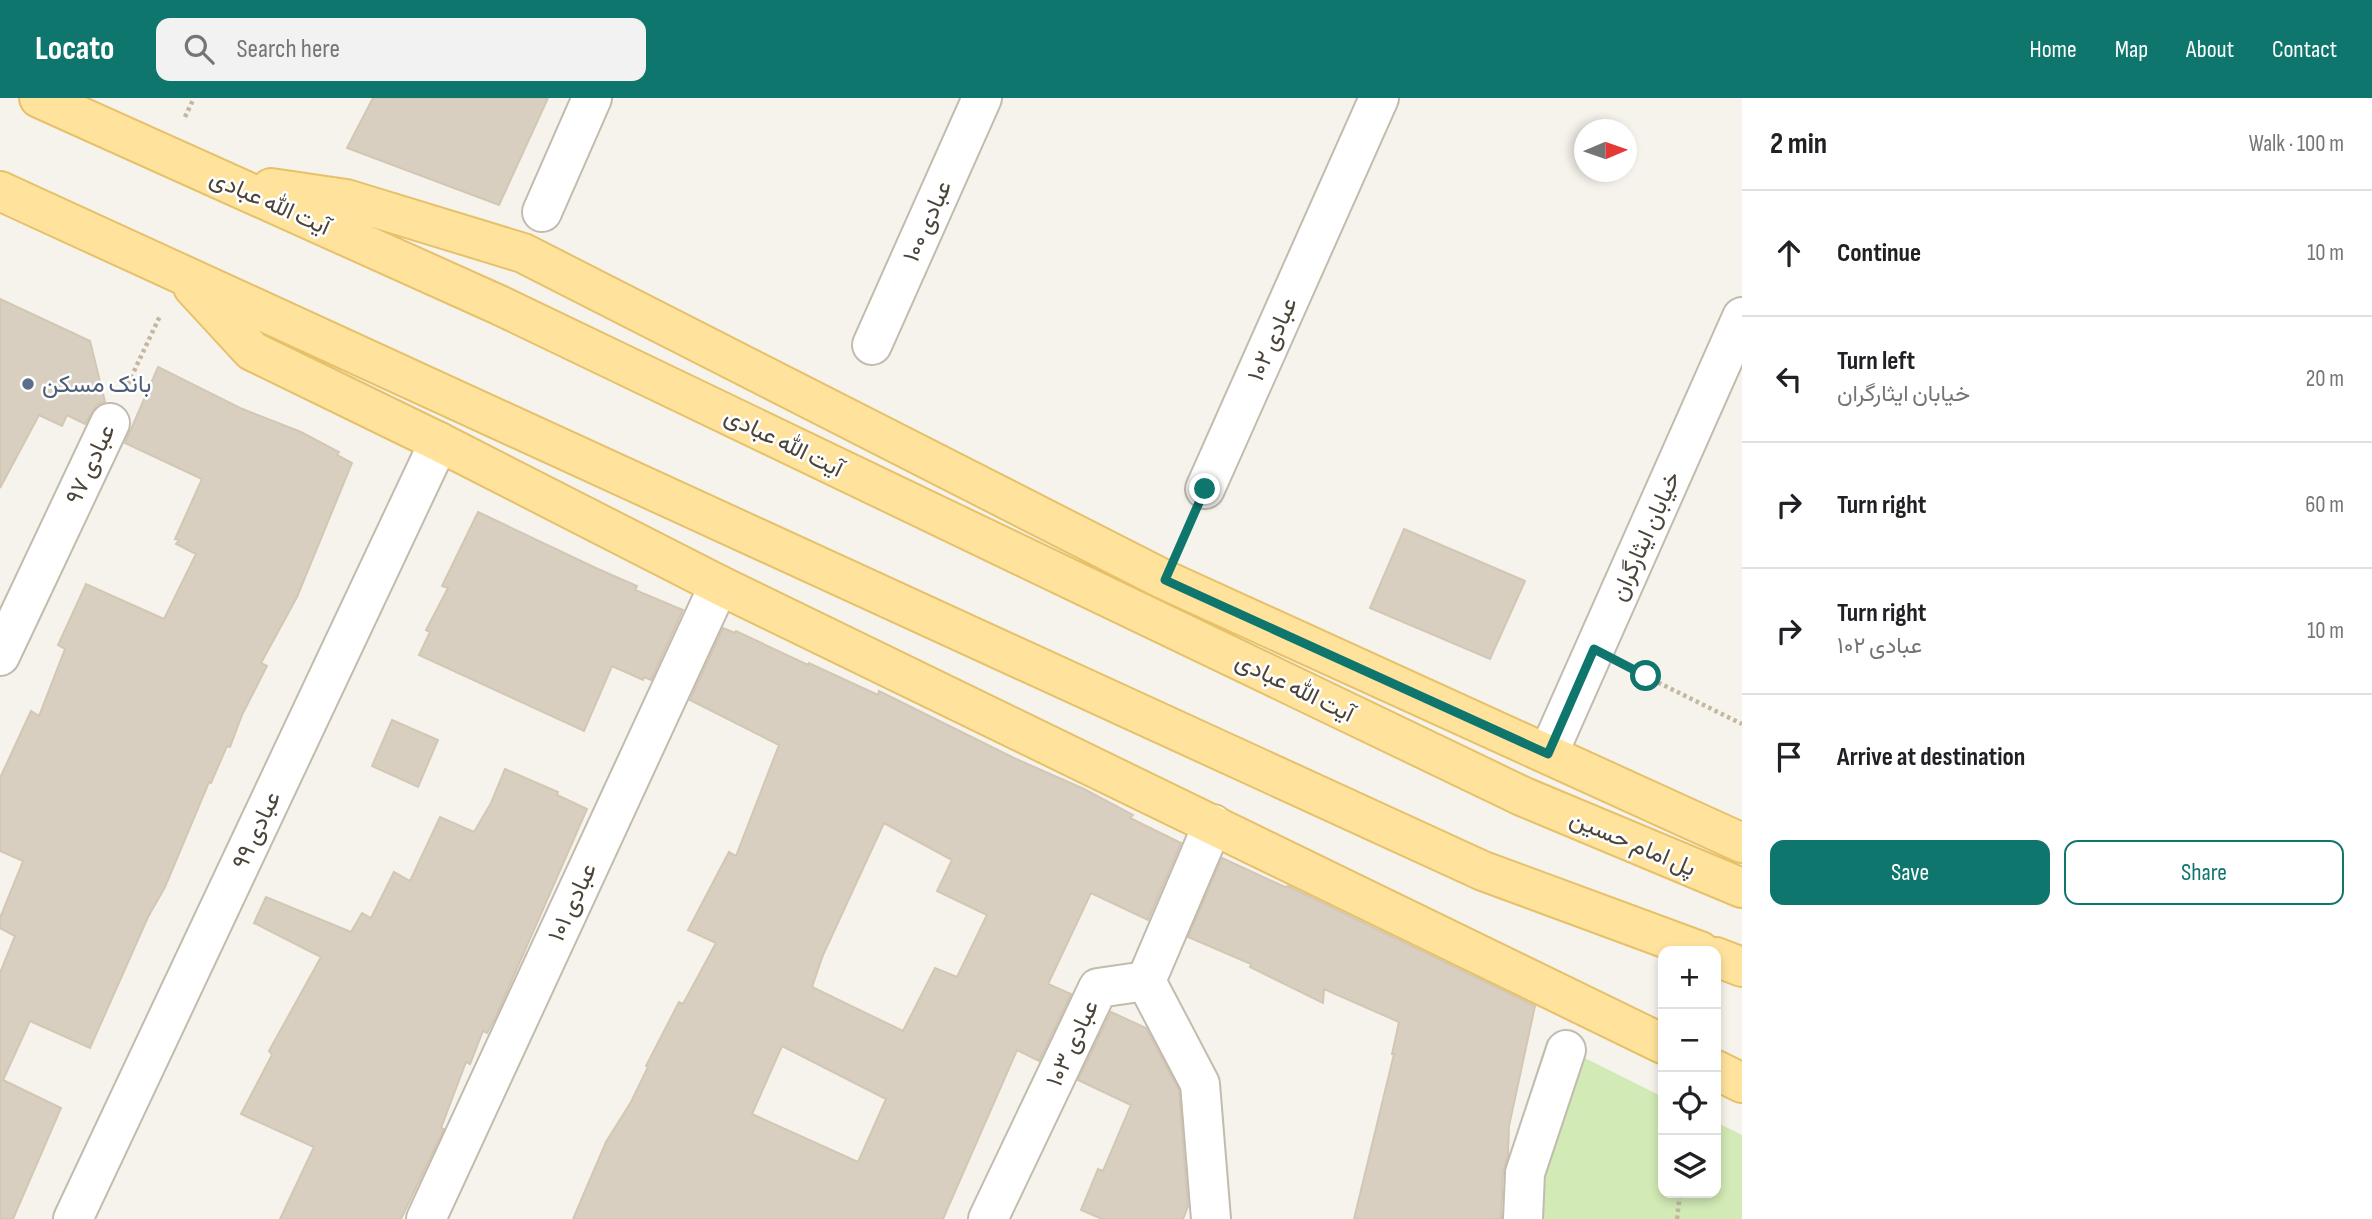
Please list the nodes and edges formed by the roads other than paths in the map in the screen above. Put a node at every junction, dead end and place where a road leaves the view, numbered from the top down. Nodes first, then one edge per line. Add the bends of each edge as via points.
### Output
1 (39, 98) edge
2 (592, 98) edge
3 (982, 98) edge
4 (1379, 98) edge
5 (221, 180) junction
6 (0, 191) edge
7 (541, 212) dead end
8 (179, 273) junction
9 (1742, 317) edge
10 (872, 345) dead end
11 (110, 423) road end
12 (439, 442) junction
13 (1205, 489) dead end
14 (719, 585) junction
15 (0, 656) edge
16 (1548, 754) junction
17 (1524, 797) joint
18 (1213, 824) junction
19 (1742, 843) edge
20 (1742, 888) edge
21 (1686, 946) edge
22 (1721, 959) edge
23 (1742, 967) edge
24 (1146, 981) junction
25 (1658, 1042) edge
26 (1566, 1050) dead end
27 (1720, 1072) edge
28 (1742, 1083) edge
29 (73, 1219) edge
30 (426, 1219) edge
31 (988, 1219) edge
32 (1211, 1219) edge
33 (1523, 1219) edge

1 - 5 main road, آیت الله عبادی
2 - 7 street
3 - 10 street, عبادی ۱۰۰
4 - 13 street, عبادی ۱۰۲
5 - 16 main road via 346,200 523,253 1165,580
5 - 17 main road, آیت الله عبادی via 499,305
6 - 8 main road
8 - 12 main road via 252,351
8 - 21 main road via 1483,871
9 - 16 street, خیابان ایثارگران
11 - 15 street, عبادی ۹۷
12 - 14 main road
12 - 29 street, عبادی ۹۹
14 - 18 main road
14 - 30 street, عبادی ۱۰۱
16 - 19 main road
17 - 20 main road, پل امام حسین
18 - 24 street
18 - 25 main road
22 - 23 main road
24 - 31 street, عبادی ۱۰۳ via 1098,988
24 - 32 street via 1200,1084
26 - 33 street via 1525,1173
27 - 28 main road

